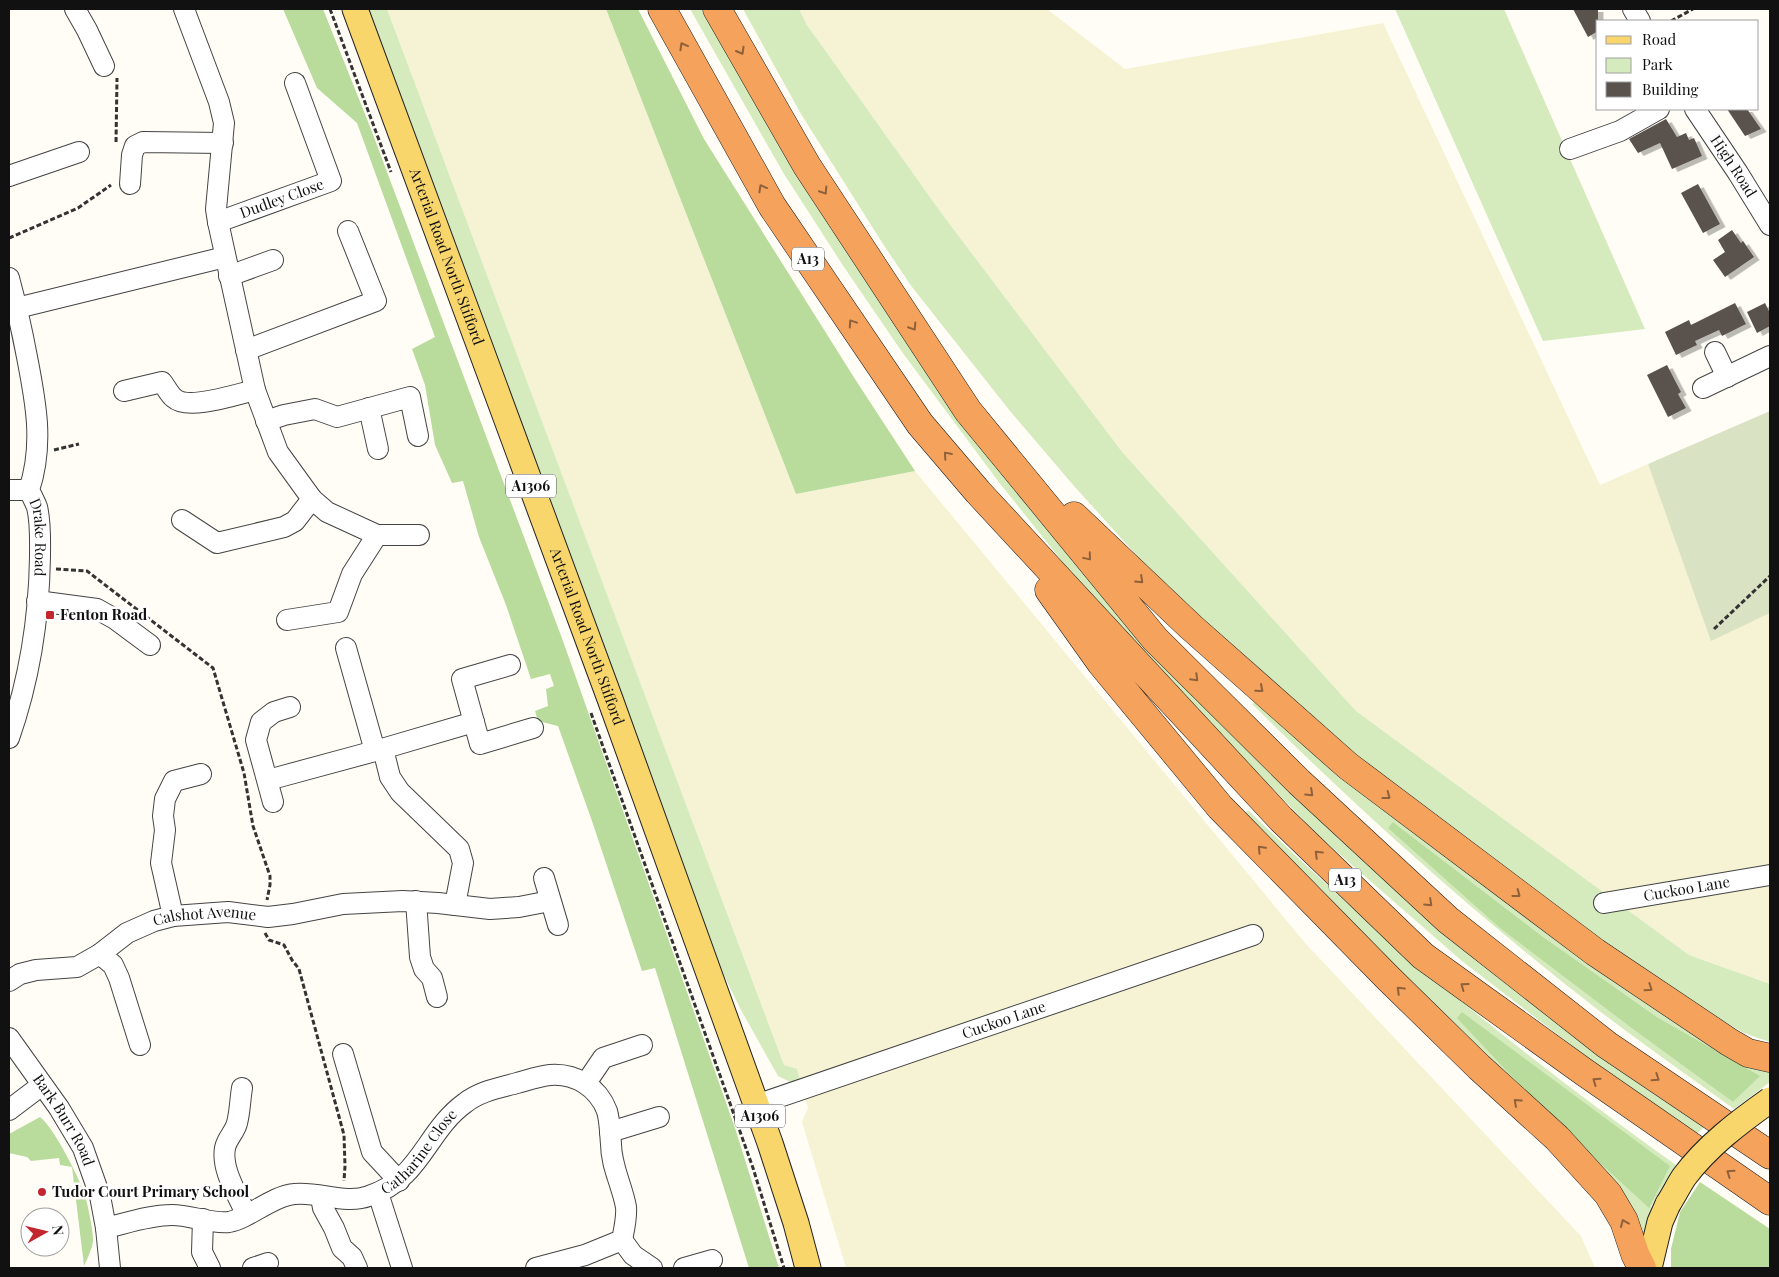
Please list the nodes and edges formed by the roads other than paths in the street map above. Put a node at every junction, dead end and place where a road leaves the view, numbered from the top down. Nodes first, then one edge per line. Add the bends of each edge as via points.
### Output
1 (76, 9) edge
2 (184, 9) edge
3 (355, 9) edge
4 (662, 9) edge
5 (717, 9) edge
6 (1633, 9) edge
7 (1639, 20) edge
8 (104, 66) dead end
9 (295, 83) dead end
10 (1657, 110) edge
11 (1696, 110) edge
12 (223, 143) junction
13 (1570, 149) dead end
14 (79, 152) dead end
15 (9, 176) edge
16 (130, 184) dead end
17 (218, 222) junction
18 (1770, 225) edge
19 (348, 231) dead end
20 (273, 260) dead end
21 (227, 266) junction
22 (9, 278) edge
23 (17, 308) junction
24 (246, 350) junction
25 (1715, 352) dead end
26 (1770, 356) edge
27 (1727, 377) junction
28 (1703, 388) dead end
29 (255, 390) junction
30 (124, 391) dead end
31 (369, 408) junction
32 (968, 411) junction
33 (266, 421) junction
34 (418, 436) dead end
35 (378, 449) dead end
36 (9, 490) edge
37 (29, 490) junction
38 (978, 492) junction
39 (312, 499) junction
40 (182, 520) dead end
41 (377, 535) junction
42 (419, 535) dead end
43 (37, 601) junction
44 (287, 620) dead end
45 (150, 645) dead end
46 (346, 648) dead end
47 (510, 664) dead end
48 (290, 707) dead end
49 (474, 722) junction
50 (533, 728) dead end
51 (9, 738) edge
52 (379, 750) junction
53 (201, 774) dead end
54 (268, 780) junction
55 (273, 802) dead end
56 (1770, 875) edge
57 (544, 878) dead end
58 (416, 901) junction
59 (550, 901) junction
60 (1604, 903) dead end
61 (455, 905) junction
62 (172, 916) junction
63 (558, 925) dead end
64 (1253, 935) dead end
65 (100, 954) junction
66 (9, 980) edge
67 (437, 997) dead end
68 (9, 1038) edge
69 (140, 1045) dead end
70 (642, 1045) dead end
71 (343, 1054) dead end
72 (1770, 1058) edge
73 (586, 1083) junction
74 (42, 1086) junction
75 (242, 1088) dead end
76 (1770, 1100) edge
77 (756, 1105) junction
78 (9, 1110) edge
79 (659, 1117) dead end
80 (610, 1132) junction
81 (1770, 1155) edge
82 (399, 1181) junction
83 (378, 1193) junction
84 (321, 1196) junction
85 (1770, 1200) edge
86 (246, 1214) junction
87 (203, 1219) junction
88 (106, 1228) junction
89 (622, 1240) junction
90 (712, 1260) dead end
91 (110, 1268) edge
92 (210, 1268) edge
93 (357, 1268) edge
94 (402, 1268) edge
95 (536, 1268) edge
96 (652, 1268) edge
97 (684, 1268) edge
98 (808, 1268) edge
99 (1642, 1268) edge
100 (1649, 1268) edge

1 - 8 street
2 - 12 street, Dudley Close via 219,102 224,123
3 - 77 main road, Arterial Road North Stifford / A1306
38 -> 4 highway, A13 via 920,424 772,206
5 -> 32 highway, A13 via 807,166
6 - 7 street
9 - 17 street, Dudley Close via 331,182
10 - 13 street via 1620,131
11 - 18 street, High Road
12 - 16 street via 143,142 135,146
12 - 17 street, Dudley Close via 216,208
14 - 15 street
17 - 21 street, Dudley Close
19 - 24 street via 376,301
20 - 21 street
21 - 23 street
21 - 24 street, Dudley Close
22 - 23 street, Drake Road
23 - 37 street, Drake Road via 36,407 36,470
24 - 29 street, Dudley Close
25 - 27 street
26 - 27 street
27 - 28 street
29 - 30 street via 202,402 174,399 162,382
29 - 33 street, Dudley Close
31 - 33 street via 337,418 315,409
31 - 34 street via 410,397
31 - 35 street
32 -> 72 highway, A13 via 1184,621 1348,766 1595,952 1729,1042 1748,1053
32 -> 81 highway, A13 via 1155,639 1299,782 1448,920 1607,1045
33 - 39 street, Dudley Close via 278,452
36 - 37 street
37 - 43 street, Drake Road via 37,507 40,533
85 -> 38 highway, A13 via 1423,956 1281,819
99 -> 38 highway, A13 via 1624,1222 1608,1194 1557,1138 1402,992 1220,807 1101,662
39 - 40 street via 295,521 284,527 215,550
39 - 41 street, Dudley Close via 327,512
41 - 42 street, Dudley Close
41 - 44 street via 352,574 338,612
43 - 45 street via 97,609
43 - 51 street, Drake Road via 25,684
46 - 52 street
47 - 49 street via 462,679
48 - 54 street via 274,712 261,722 256,740
49 - 50 street via 480,744
49 - 52 street
52 - 54 street
52 - 61 street via 400,792 459,849 463,863
53 - 62 street via 174,781 165,799 161,863
54 - 55 street
56 - 60 street, Cuckoo Lane
57 - 59 street
58 - 61 street, Calshot Avenue
58 - 62 street, Calshot Avenue via 344,904 268,917 228,912
58 - 67 street via 420,957 432,978
59 - 61 street, Calshot Avenue via 490,910
59 - 63 street
62 - 65 street, Calshot Avenue via 126,933
64 - 77 street, Cuckoo Lane
65 - 66 street, Calshot Avenue via 77,967 36,970
65 - 69 street via 112,965 119,978
68 - 74 street, Bark Burr Road
70 - 73 street via 603,1058
71 - 82 street via 372,1152
73 - 80 street via 607,1111
73 - 82 street, Catharine Close via 570,1076 550,1075 483,1092 452,1113
74 - 78 street
74 - 88 street, Bark Burr Road via 60,1108 83,1148 100,1196
75 - 86 street via 237,1125 225,1148 225,1160
76 - 100 main road, bridge via 1711,1147 1684,1178 1660,1222
77 - 98 main road, Arterial Road North Stifford / A1306 via 783,1181
79 - 80 street
80 - 89 street via 611,1153 626,1207
82 - 83 street, Catharine Close
83 - 84 street, Catharine Close via 352,1199
83 - 94 street
84 - 86 street, Catharine Close via 289,1194
84 - 93 street via 323,1208 342,1248 352,1257
86 - 87 street, Catharine Close via 227,1222
87 - 88 street, Catharine Close via 170,1215
87 - 92 street via 202,1252
88 - 91 street, Bark Burr Road
89 - 95 street via 585,1255
89 - 96 street via 633,1255
90 - 97 street

